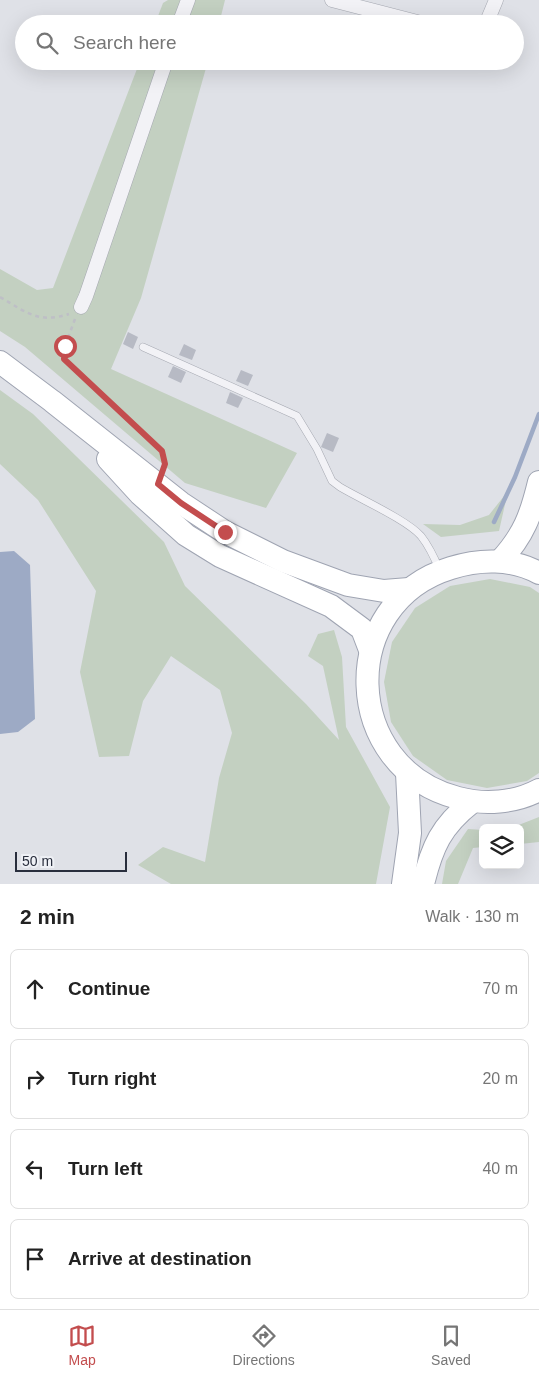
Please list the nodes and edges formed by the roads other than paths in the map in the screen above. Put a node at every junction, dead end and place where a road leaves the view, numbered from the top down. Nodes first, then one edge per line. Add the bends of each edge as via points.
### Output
1 (188, 0) edge
2 (332, 0) edge
3 (496, 0) edge
4 (182, 15) edge
5 (390, 15) edge
6 (490, 15) edge
7 (163, 70) edge
8 (81, 307) road end
9 (143, 347) dead end
10 (0, 362) edge
11 (52, 401) junction
12 (539, 482) edge
13 (500, 561) junction
14 (440, 571) junction
15 (539, 573) edge
16 (409, 589) junction
17 (370, 650) junction
18 (407, 773) junction
19 (539, 790) edge
20 (472, 802) junction
21 (403, 884) edge
22 (424, 884) edge

1 - 4 street
2 - 5 street
3 - 6 street
7 - 8 street
9 - 14 lane via 297,416 332,481 410,526 428,546
10 - 11 main road
11 - 16 main road via 181,503 225,532 283,561 348,585 384,591
11 - 17 main road via 140,494 186,535 220,556 331,606 362,629
12 - 13 main road via 526,528
13 - 14 main road via 470,562
13 - 15 main road
14 - 16 main road
16 - 17 main road via 385,617
17 - 18 main road via 366,688 372,720 388,751
18 - 20 main road via 442,794
18 - 21 main road via 410,833
19 - 20 main road via 498,802
20 - 22 main road via 455,815 438,838

